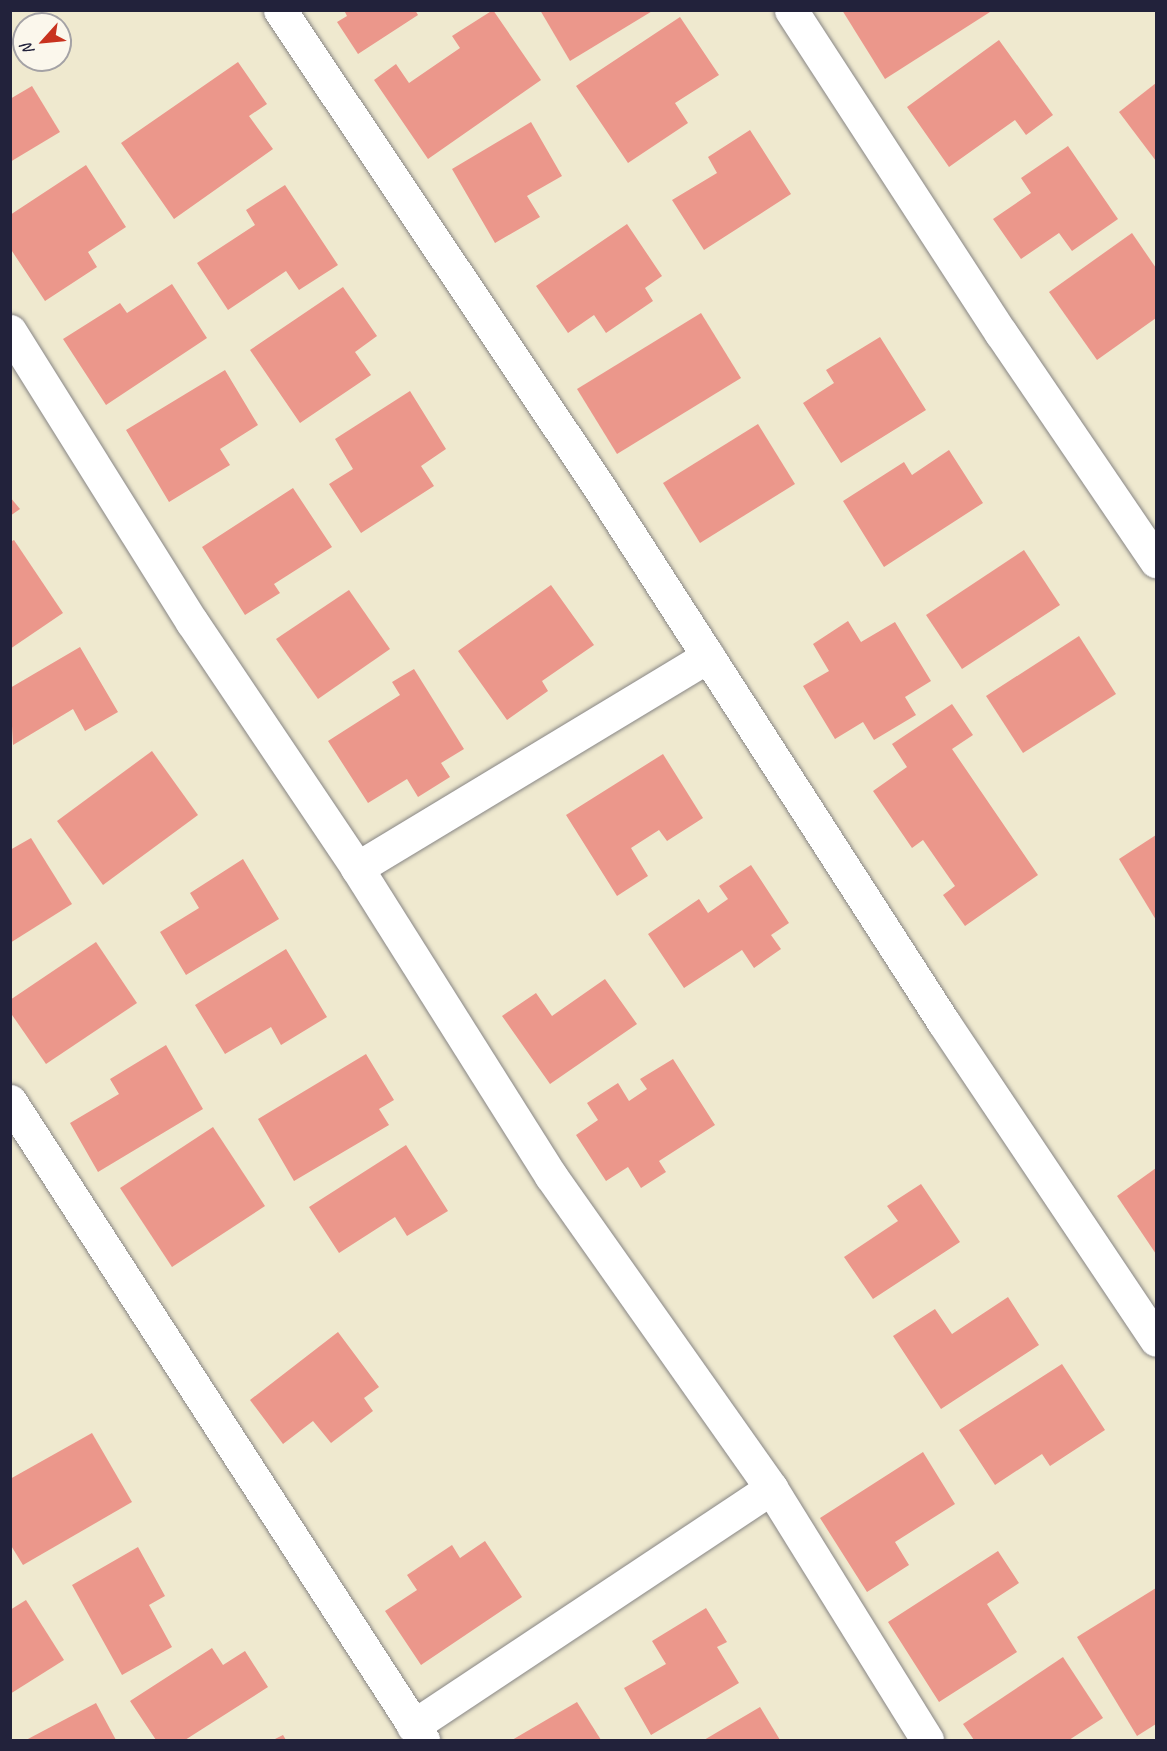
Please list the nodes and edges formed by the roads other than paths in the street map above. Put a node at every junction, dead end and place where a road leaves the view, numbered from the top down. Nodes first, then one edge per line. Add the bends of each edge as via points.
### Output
1 (280, 10) edge
2 (791, 10) edge
3 (15, 348) edge
4 (1156, 561) edge
5 (708, 656) junction
6 (357, 868) junction
7 (10, 1101) edge
8 (1156, 1340) edge
9 (771, 1488) junction
10 (418, 1733) edge
11 (927, 1740) edge

1 - 5 street
2 - 4 street via 1001,333
3 - 6 street
5 - 6 street
5 - 8 street via 944,1023
6 - 9 street via 551,1176
7 - 10 street
9 - 10 street
9 - 11 street

